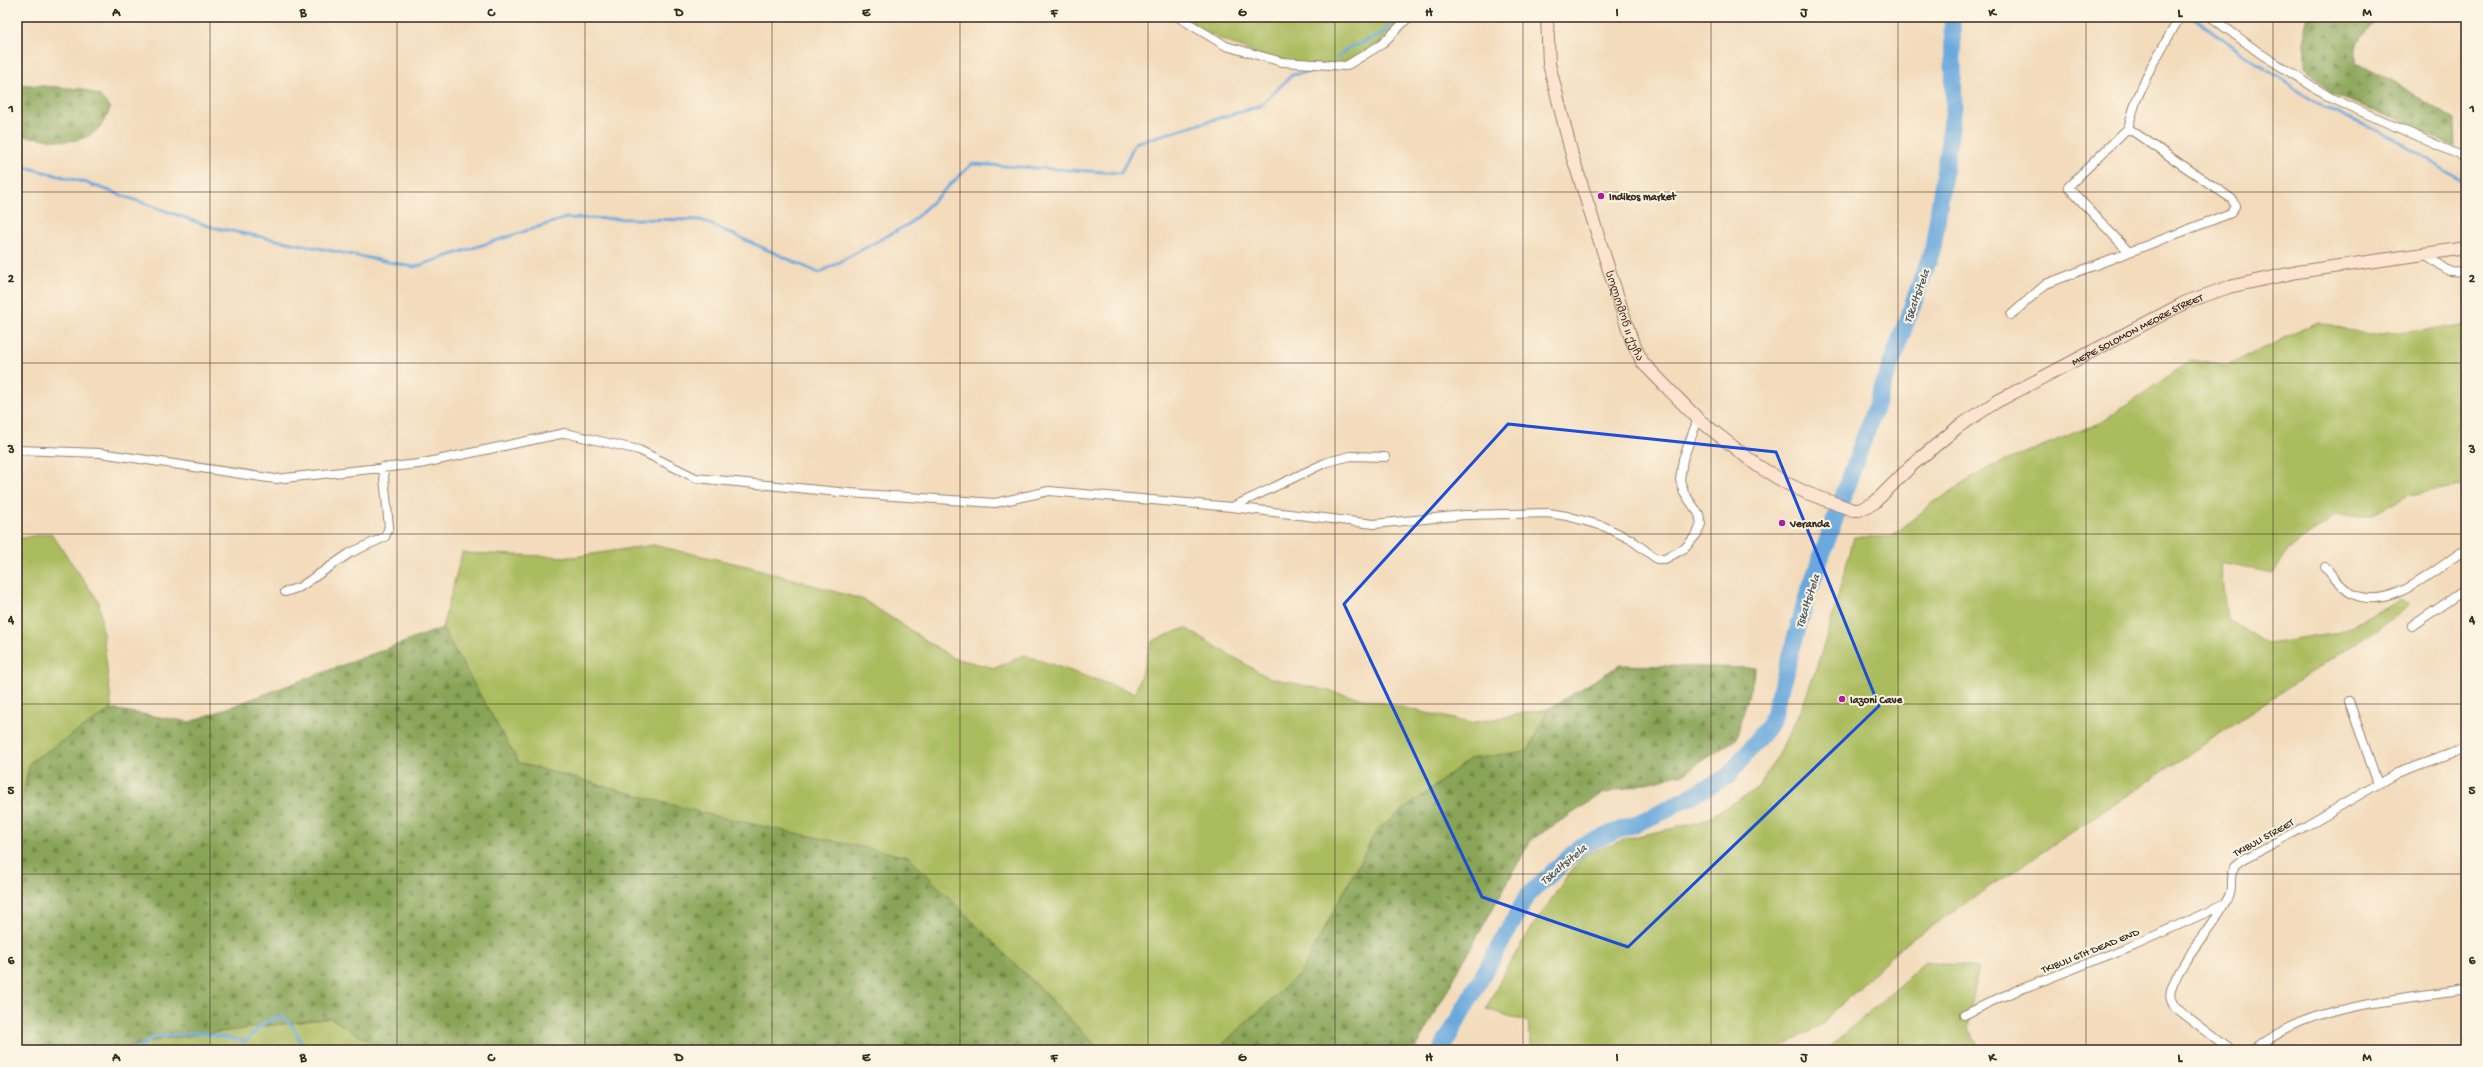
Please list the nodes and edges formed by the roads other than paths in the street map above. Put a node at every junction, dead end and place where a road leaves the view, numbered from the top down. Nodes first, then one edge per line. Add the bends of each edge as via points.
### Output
1 (1178, 17) edge
2 (1409, 17) edge
3 (1547, 17) edge
4 (2180, 17) edge
5 (2211, 17) edge
6 (2128, 128) junction
7 (2466, 158) edge
8 (2466, 248) edge
9 (2128, 251) junction
10 (2425, 254) junction
11 (2466, 272) edge
12 (2011, 315) dead end
13 (1698, 419) junction
14 (17, 450) edge
15 (1385, 457) dead end
16 (383, 467) junction
17 (1232, 507) junction
18 (1853, 510) joint
19 (2466, 550) edge
20 (2325, 567) dead end
21 (2466, 589) edge
22 (285, 592) dead end
23 (2412, 626) dead end
24 (2349, 701) dead end
25 (2466, 748) edge
26 (2378, 784) junction
27 (2224, 905) junction
28 (2466, 990) edge
29 (1964, 1015) dead end
30 (2231, 1050) edge
31 (2254, 1050) edge

1 - 2 street via 1226,46 1282,62 1346,66 1382,44
3 - 13 main road, სოლომონ II ქუჩა via 1549,64 1566,133 1632,341 1643,363
4 - 6 street via 2151,67 2136,101
5 - 7 street via 2261,54 2332,98
6 - 9 street via 2068,187
6 - 9 street via 2232,199 2235,206 2231,213
8 - 10 main road, MEPE SOLOMON MEORE STREET
9 - 12 street via 2046,284
10 - 11 street via 2449,271
10 - 18 main road, MEPE SOLOMON MEORE STREET via 2277,276 2229,287 2186,302 1996,402 1958,427 1869,506
13 - 17 street via 1683,459 1680,480 1701,524 1697,534 1685,548 1665,559 1657,559 1630,539 1603,526 1554,514 1465,515 1374,524
13 - 18 main road, სოლომონ II ქუჩა via 1758,466 1786,483
14 - 16 street via 100,453 275,479
15 - 17 street via 1351,456 1327,462 1284,480
16 - 17 street via 419,464 565,433 639,450 696,478 849,493 996,503 1049,491
16 - 22 street via 389,527 385,537 350,552 300,587
19 - 20 street via 2401,593 2376,597 2362,598 2350,593
21 - 23 street
24 - 26 street
25 - 26 street, TKIBULI STREET via 2397,773
26 - 27 street, TKIBULI STREET via 2234,866 2230,876 2229,896
27 - 29 street, TKIBULI 6TH DEAD END via 2134,945 2001,997
27 - 30 street, TKIBULI STREET via 2186,962 2170,998 2175,1008
28 - 31 street via 2341,1009 2281,1031

